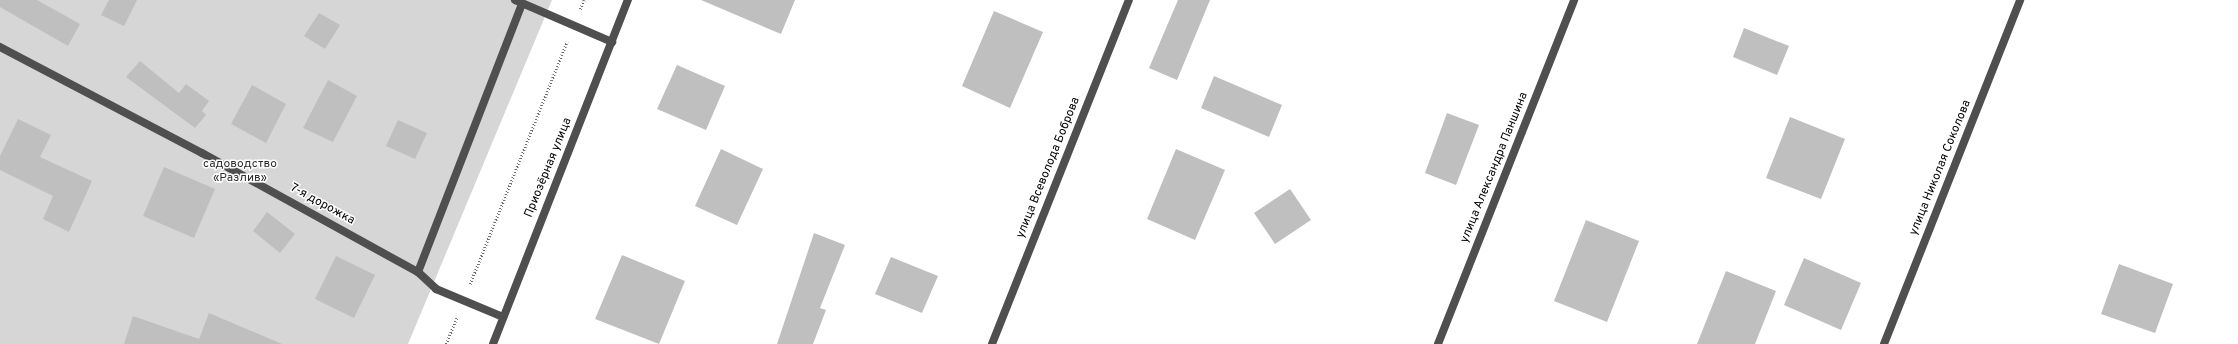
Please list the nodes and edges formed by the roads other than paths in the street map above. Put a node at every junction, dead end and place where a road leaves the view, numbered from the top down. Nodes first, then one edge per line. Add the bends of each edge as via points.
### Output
1 (628, 0) edge
2 (1129, 0) edge
3 (1574, 0) edge
4 (2020, 0) edge
5 (519, 2) edge
6 (612, 42) junction
7 (0, 47) edge
8 (418, 272) junction
9 (503, 317) junction
10 (492, 344) edge
11 (992, 344) edge
12 (1438, 344) edge
13 (1884, 344) edge

1 - 6 street, Приозёрная улица
2 - 11 street, улица Всеволода Боброва
3 - 12 street, улица Александра Паншина
4 - 13 street, улица Николая Соколова
5 - 6 street
5 - 8 street
6 - 9 street, Приозёрная улица
7 - 8 street, 7-я дорожка via 202,152
8 - 9 street, 7-я дорожка via 436,288
9 - 10 street, Приозёрная улица

